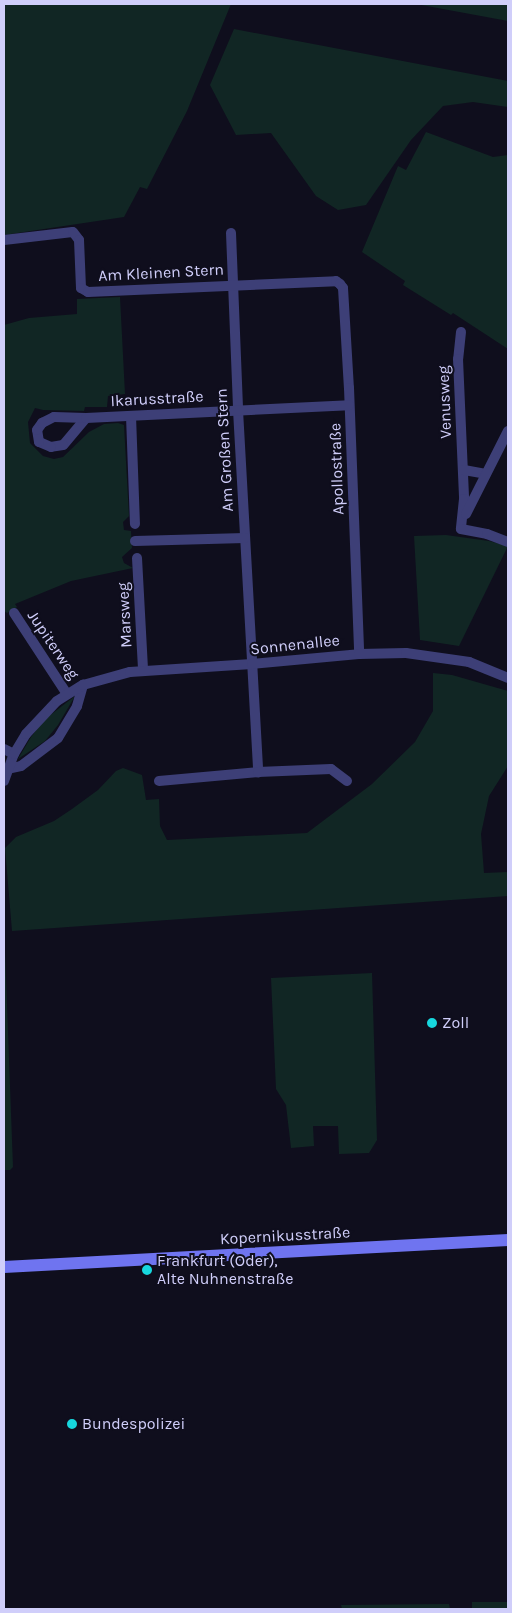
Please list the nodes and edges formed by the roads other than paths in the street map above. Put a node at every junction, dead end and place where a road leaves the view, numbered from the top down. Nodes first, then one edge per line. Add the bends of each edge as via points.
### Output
1 (231, 233) dead end
2 (4, 240) edge
3 (340, 284) joint
4 (233, 285) junction
5 (461, 332) dead end
6 (349, 405) junction
7 (238, 410) junction
8 (131, 416) junction
9 (86, 418) junction
10 (508, 431) edge
11 (464, 470) junction
12 (486, 474) junction
13 (463, 519) junction
14 (135, 524) dead end
15 (245, 538) junction
16 (136, 541) dead end
17 (508, 542) edge
18 (137, 558) dead end
19 (14, 613) dead end
20 (359, 654) junction
21 (252, 664) junction
22 (144, 670) junction
23 (508, 678) edge
24 (83, 685) junction
25 (67, 694) junction
26 (4, 748) edge
27 (14, 754) junction
28 (8, 769) junction
29 (258, 772) junction
30 (4, 781) edge
31 (159, 781) dead end
32 (347, 781) dead end
33 (508, 1240) edge
34 (4, 1267) edge

1 - 4 street, Am Großen Stern
2 - 4 street, Am Kleinen Stern via 73,232 79,240 82,288 88,292
3 - 4 street, Am Kleinen Stern via 336,281
3 - 6 street, Apollostraße via 343,288
4 - 7 street, Am Großen Stern
5 - 11 street, Venusweg via 458,359
6 - 7 street, Ikarusstraße
6 - 20 street, Apollostraße
7 - 8 street, Ikarusstraße
7 - 15 street, Am Großen Stern
8 - 9 street, Ikarusstraße
8 - 14 street
9 - 9 street, Ikarusstraße via 54,417 42,423 37,430 39,442 51,448 63,445
10 - 12 street
11 - 12 street
11 - 13 street, Venusweg
12 - 13 street
13 - 17 street via 461,529
15 - 16 street
15 - 21 street, Am Großen Stern
18 - 22 street, Marsweg
19 - 25 street, Jupiterweg
20 - 21 street, Sonnenallee
20 - 23 street, Sonnenallee via 439,656 468,662
21 - 22 street, Sonnenallee
21 - 29 street, Am Großen Stern
22 - 24 street, Sonnenallee
24 - 25 street, Sonnenallee
24 - 28 street via 77,706 58,738 21,766
25 - 27 street, Sonnenallee via 33,724
26 - 27 street
27 - 28 street, Sonnenallee
28 - 30 street, Sonnenallee
29 - 31 street
29 - 32 street via 331,769
33 - 34 main road, Kopernikusstraße

